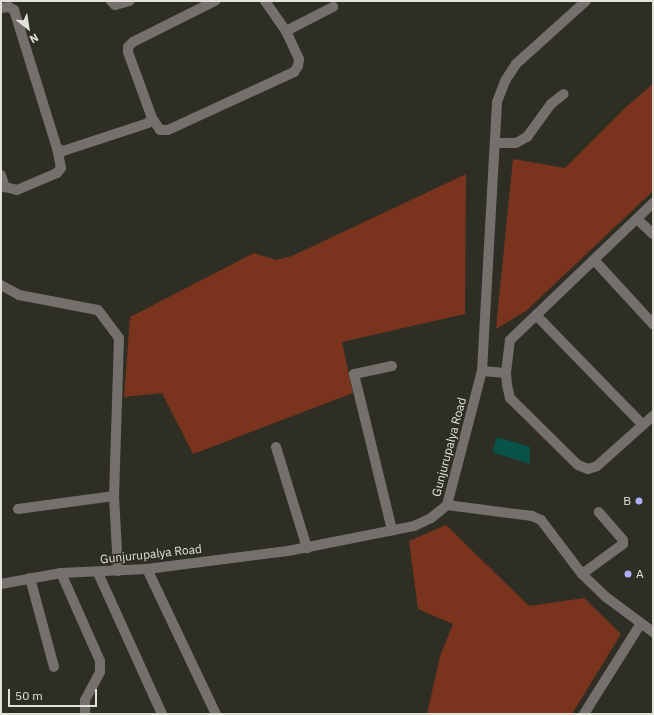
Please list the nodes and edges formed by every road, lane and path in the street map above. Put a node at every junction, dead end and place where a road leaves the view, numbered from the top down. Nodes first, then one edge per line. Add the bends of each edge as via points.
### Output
1 (111, 1) edge
2 (129, 1) edge
3 (215, 1) edge
4 (265, 1) edge
5 (586, 1) edge
6 (333, 7) dead end
7 (1, 8) edge
8 (286, 31) junction
9 (564, 94) dead end
10 (152, 118) junction
11 (495, 143) junction
12 (57, 148) junction
13 (1, 175) edge
14 (653, 203) edge
15 (637, 218) junction
16 (653, 234) edge
17 (595, 261) junction
18 (1, 285) edge
19 (536, 315) junction
20 (653, 324) edge
21 (392, 366) dead end
22 (482, 371) junction
23 (506, 373) junction
24 (653, 416) edge
25 (643, 425) junction
26 (276, 446) dead end
27 (114, 496) junction
28 (447, 505) junction
29 (18, 509) dead end
30 (599, 512) dead end
31 (392, 530) junction
32 (307, 548) junction
33 (147, 569) junction
34 (118, 571) junction
35 (61, 573) junction
36 (98, 573) junction
37 (582, 574) junction
38 (30, 578) junction
39 (1, 584) edge
40 (640, 623) junction
41 (653, 632) edge
42 (54, 668) dead end
43 (85, 714) edge
44 (162, 714) edge
45 (216, 714) edge
46 (584, 714) edge

1 - 2 street via 116,5
3 - 10 street via 133,42 128,47
4 - 8 street
5 - 11 street, Gunjurupalya Road via 516,64 505,80 497,102
6 - 8 street
7 - 12 street via 9,7 14,10
8 - 10 street via 299,59 294,72 168,130 160,130
9 - 11 street via 551,104 527,137 516,143
10 - 12 street via 148,123 69,150
11 - 22 street, Gunjurupalya Road
12 - 13 street via 61,168 57,173 17,190 4,187
14 - 15 street
15 - 16 street
15 - 17 street
17 - 19 street
17 - 20 street
18 - 27 street via 19,295 98,310 119,338
19 - 23 street via 510,340
19 - 25 street
21 - 31 street via 354,374
22 - 23 street
22 - 28 street, Gunjurupalya Road
23 - 25 street via 510,398 578,465 588,469 597,466
24 - 25 street
26 - 32 street
27 - 29 street
27 - 34 street
28 - 31 street, Gunjurupalya Road via 431,518 414,526
28 - 37 street via 532,516 541,520
30 - 37 street via 623,540 623,544
31 - 32 street, Gunjurupalya Road
32 - 33 street, Gunjurupalya Road
33 - 34 street, Gunjurupalya Road
33 - 45 street
34 - 36 street, Gunjurupalya Road
35 - 36 street, Gunjurupalya Road
35 - 38 street, Gunjurupalya Road
35 - 43 street via 100,661 100,672 85,700
36 - 44 street
37 - 40 street via 606,597
38 - 39 street, Gunjurupalya Road
38 - 42 street
40 - 41 street
40 - 46 street

